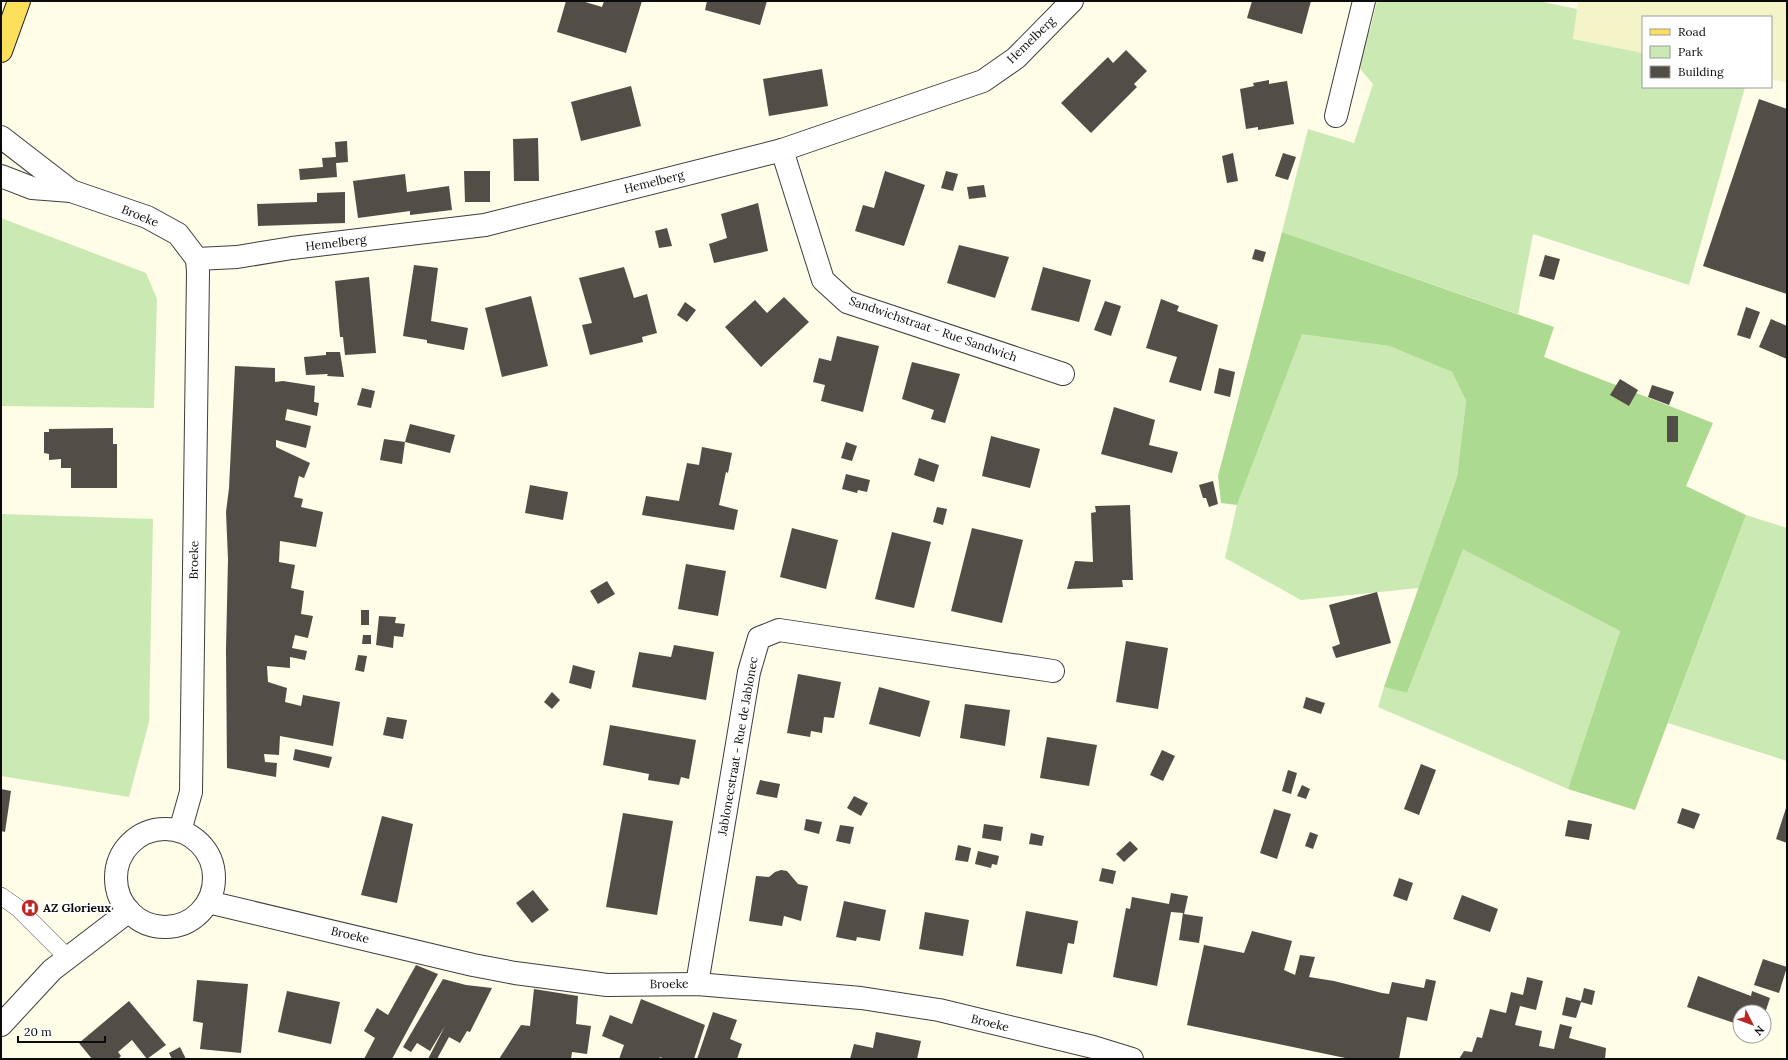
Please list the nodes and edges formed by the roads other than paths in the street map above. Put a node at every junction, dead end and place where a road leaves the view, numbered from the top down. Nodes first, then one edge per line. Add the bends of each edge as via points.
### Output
1 (18, 1) edge
2 (1072, 1) edge
3 (1364, 1) edge
4 (1, 51) edge
5 (1336, 116) dead end
6 (1, 137) edge
7 (782, 150) junction
8 (1, 176) edge
9 (71, 191) junction
10 (197, 259) junction
11 (1063, 374) dead end
12 (1053, 671) dead end
13 (180, 832) junction
14 (1, 896) edge
15 (208, 902) junction
16 (129, 911) junction
17 (68, 958) junction
18 (697, 984) junction
19 (1, 1025) edge
20 (1132, 1059) edge

1 - 4 main road
2 - 7 street, Hemelberg via 1016,58 983,81
3 - 5 street
6 - 9 street, Broeke
7 - 10 street, Hemelberg via 485,225 237,257
7 - 11 street, Sandwichstraat - Rue Sandwich via 823,280 848,302
8 - 9 street, Broeke via 32,188
9 - 10 street, Broeke via 148,217 178,234
10 - 13 street, Broeke via 191,792
12 - 18 street, Jablonecstraat - Rue de Jablonec via 779,630 759,638 749,672
13 - 15 street via 193,837 210,858 214,875
13 - 16 street via 163,829 152,831 132,841 125,849 117,870 116,881 122,902
14 - 17 lane via 18,908
15 - 16 street via 197,915 175,926 150,925
15 - 18 street, Broeke via 516,973 607,985
16 - 17 street
17 - 19 street via 52,970
18 - 20 street, Broeke via 861,998 939,1010 1093,1047

